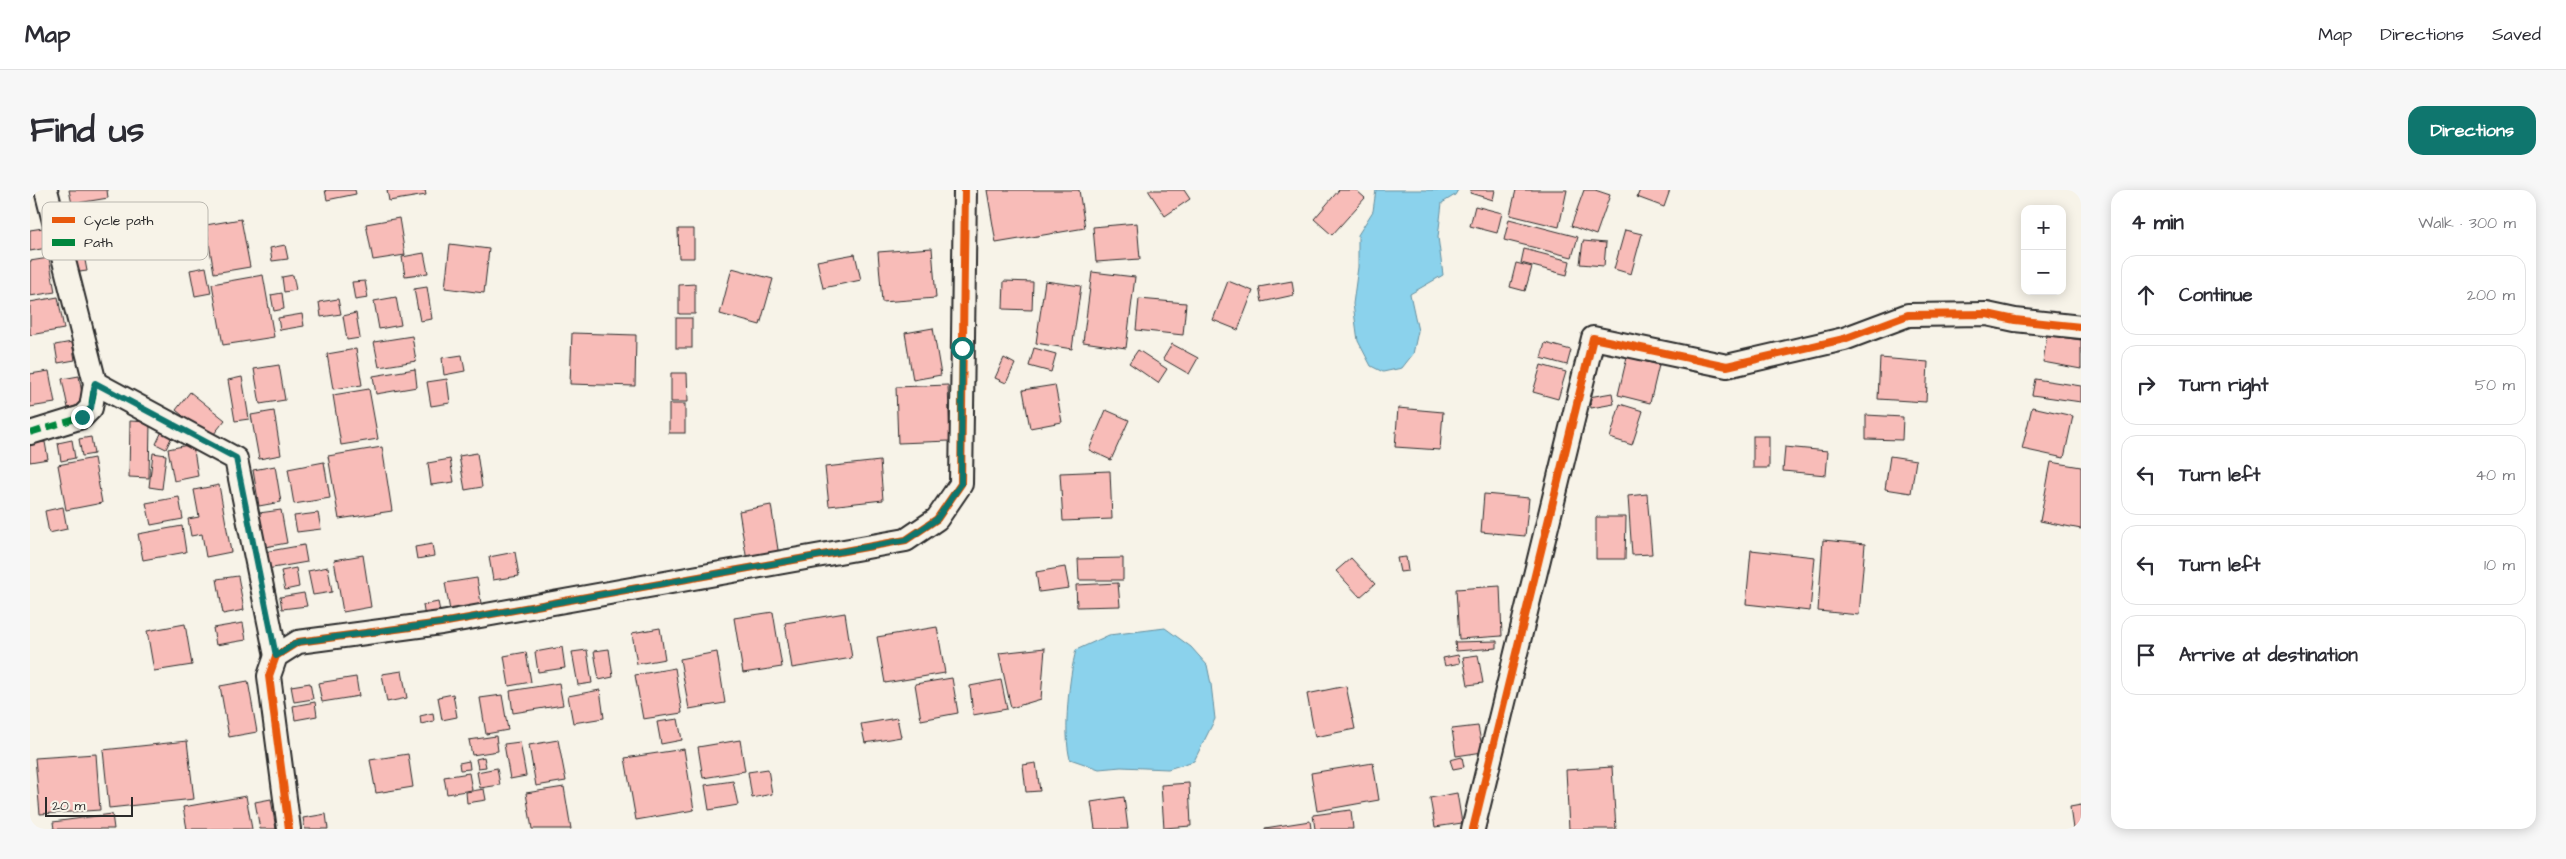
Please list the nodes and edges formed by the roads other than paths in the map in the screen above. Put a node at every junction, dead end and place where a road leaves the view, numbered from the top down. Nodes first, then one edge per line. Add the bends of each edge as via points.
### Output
1 (965, 190) edge
2 (64, 260) edge
3 (2081, 326) edge
4 (95, 383) junction
5 (30, 433) edge
6 (276, 656) junction
7 (289, 829) edge
8 (1473, 829) edge

1 - 6 street via 961,484 937,519 906,540 441,623 298,642
2 - 4 street
3 - 8 street via 1987,314 1908,316 1844,339 1727,366 1593,338
4 - 5 street via 91,408 82,417
4 - 6 street via 236,458
6 - 7 street via 269,676

